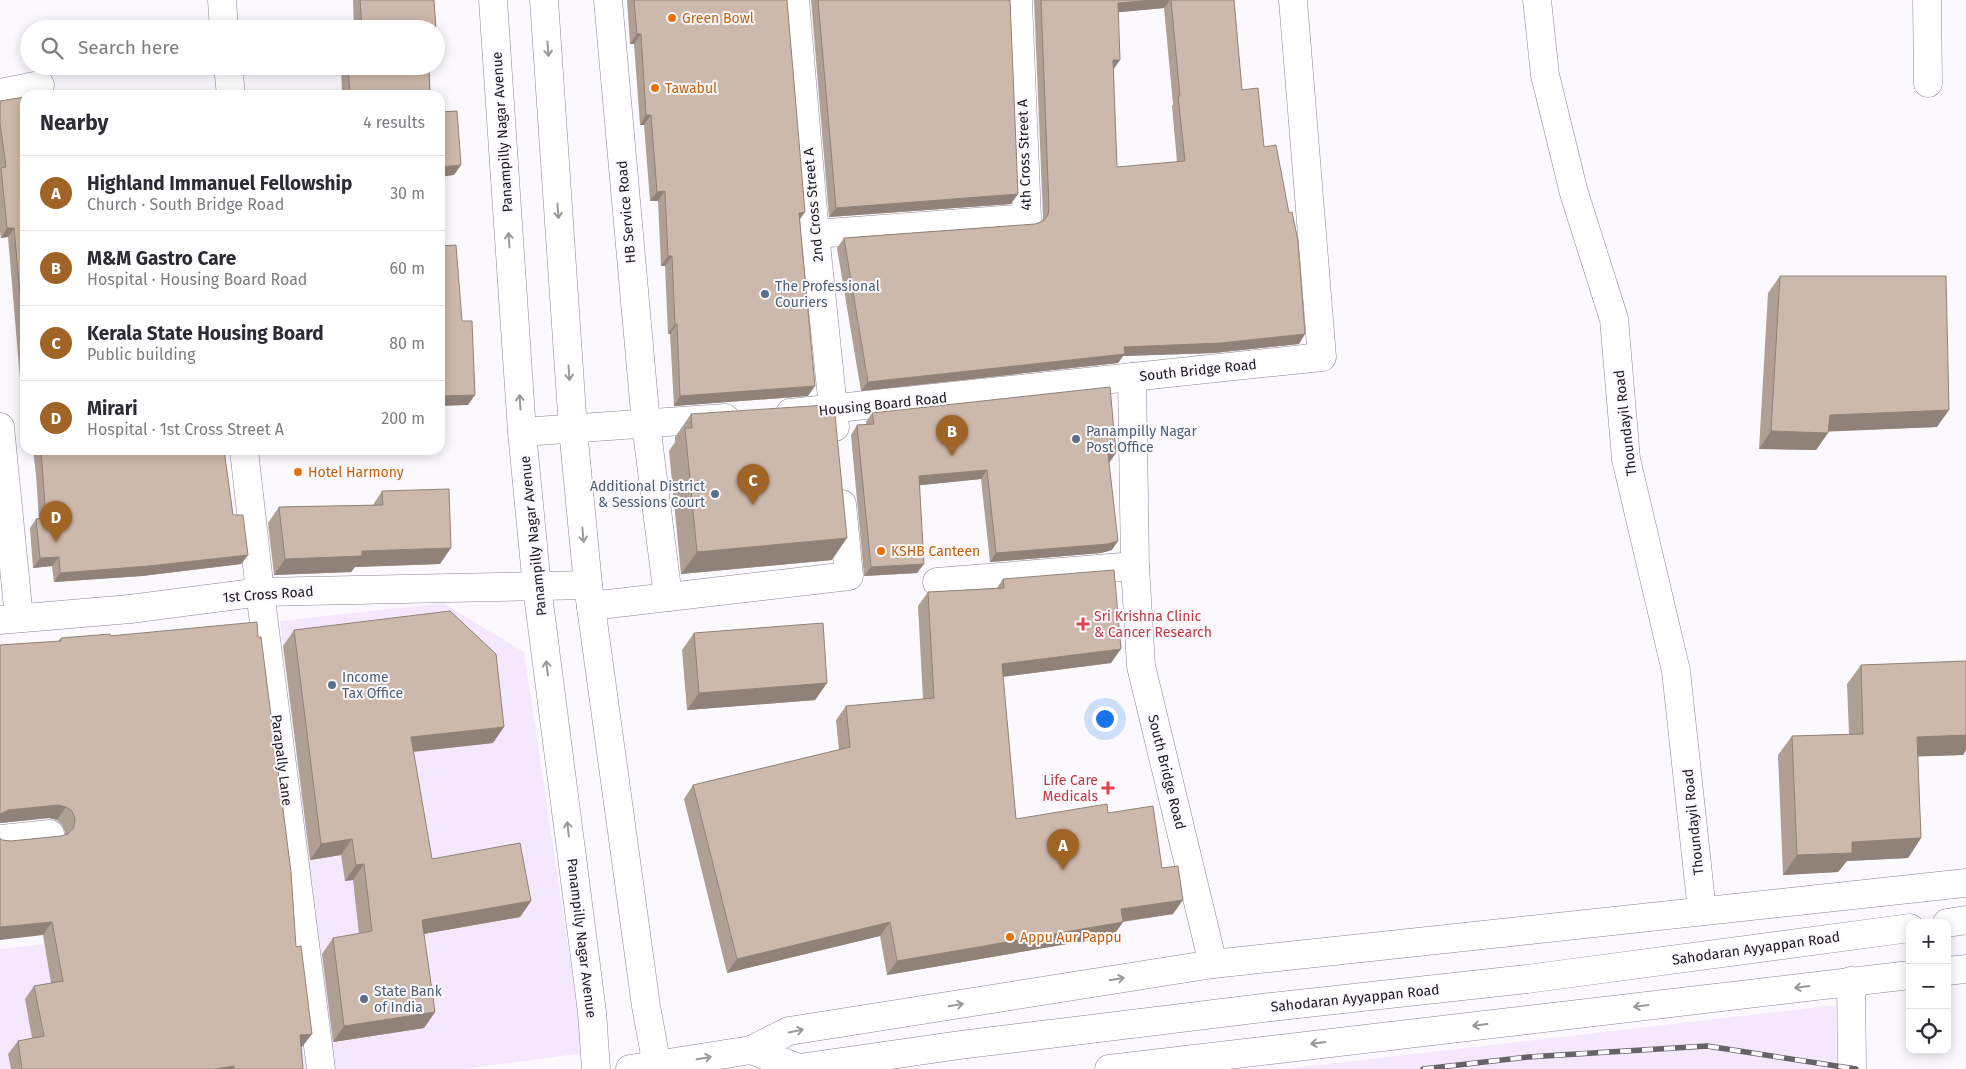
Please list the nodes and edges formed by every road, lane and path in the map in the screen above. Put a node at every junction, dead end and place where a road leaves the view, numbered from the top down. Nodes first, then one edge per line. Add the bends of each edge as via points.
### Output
1 (222, 0) edge
2 (493, 0) edge
3 (544, 0) edge
4 (608, 0) edge
5 (795, 0) edge
6 (1018, 0) edge
7 (1293, 0) edge
8 (1537, 0) edge
9 (1927, 0) edge
10 (223, 20) edge
11 (229, 75) edge
12 (1928, 83) dead end
13 (40, 85) dead end
14 (230, 90) edge
15 (0, 92) edge
16 (815, 234) junction
17 (1132, 377) junction
18 (833, 410) junction
19 (646, 424) junction
20 (0, 427) edge
21 (573, 430) junction
22 (522, 432) junction
23 (837, 449) edge
24 (245, 455) edge
25 (840, 478) edge
26 (1135, 566) junction
27 (937, 582) dead end
28 (537, 587) junction
29 (260, 592) junction
30 (589, 596) junction
31 (668, 598) junction
32 (9, 619) edge
33 (50, 834) dead end
34 (0, 839) edge
35 (1966, 883) edge
36 (1702, 911) junction
37 (1966, 920) edge
38 (1951, 922) edge
39 (1906, 929) edge
40 (1213, 964) junction
41 (1966, 969) edge
42 (1951, 971) edge
43 (1906, 975) edge
44 (1851, 981) junction
45 (752, 1050) junction
46 (656, 1068) edge
47 (321, 1069) edge
48 (596, 1069) edge
49 (630, 1069) edge
50 (799, 1069) edge
51 (1109, 1069) edge
52 (1852, 1069) edge

1 - 10 street
22 -> 2 street, Panampilly Nagar Avenue
3 -> 21 street
4 - 19 street, HB Service Road
5 - 16 street, 2nd Cross Street A
6 - 16 street, 4th Cross Street A via 1027,218
7 - 17 street, South Bridge Road via 1322,357
8 - 36 street, Thoundayil Road via 1544,75 1574,193 1614,319 1626,458 1676,671
9 - 12 street
11 - 14 street
13 - 15 street
16 - 18 street, 2nd Cross Street A
17 - 18 street, Housing Board Road
17 - 26 street, South Bridge Road
18 - 19 street, Housing Board Road
18 - 23 street, 2nd Cross Street A
19 - 21 street, Housing Board Road
19 - 31 street, HB Service Road
20 - 32 street
21 - 22 street, Housing Board Road
21 -> 30 street
22 - 28 street, Panampilly Nagar Avenue
24 - 29 street, Parapally Lane
25 - 31 street, 1st Cross Road via 849,576
26 - 27 street
26 - 40 street, South Bridge Road via 1141,666
28 - 29 street, 1st Cross Road
28 - 30 street, 1st Cross Road
48 -> 28 street, Panampilly Nagar Avenue via 592,1012
29 - 32 street, 1st Cross Road via 130,609
29 - 47 street, Parapally Lane
30 - 31 street, 1st Cross Road
30 - 46 street
33 - 34 street
35 - 36 street
36 - 40 street
37 - 38 street
39 - 50 street, Sahodaran Ayyappan Road via 1527,979 960,1044
45 -> 40 street via 790,1031
41 - 42 street
43 - 44 street
44 -> 51 street
44 - 52 street
46 -> 45 street
45 - 50 street, Sahodaran Ayyappan Road
46 - 49 street

